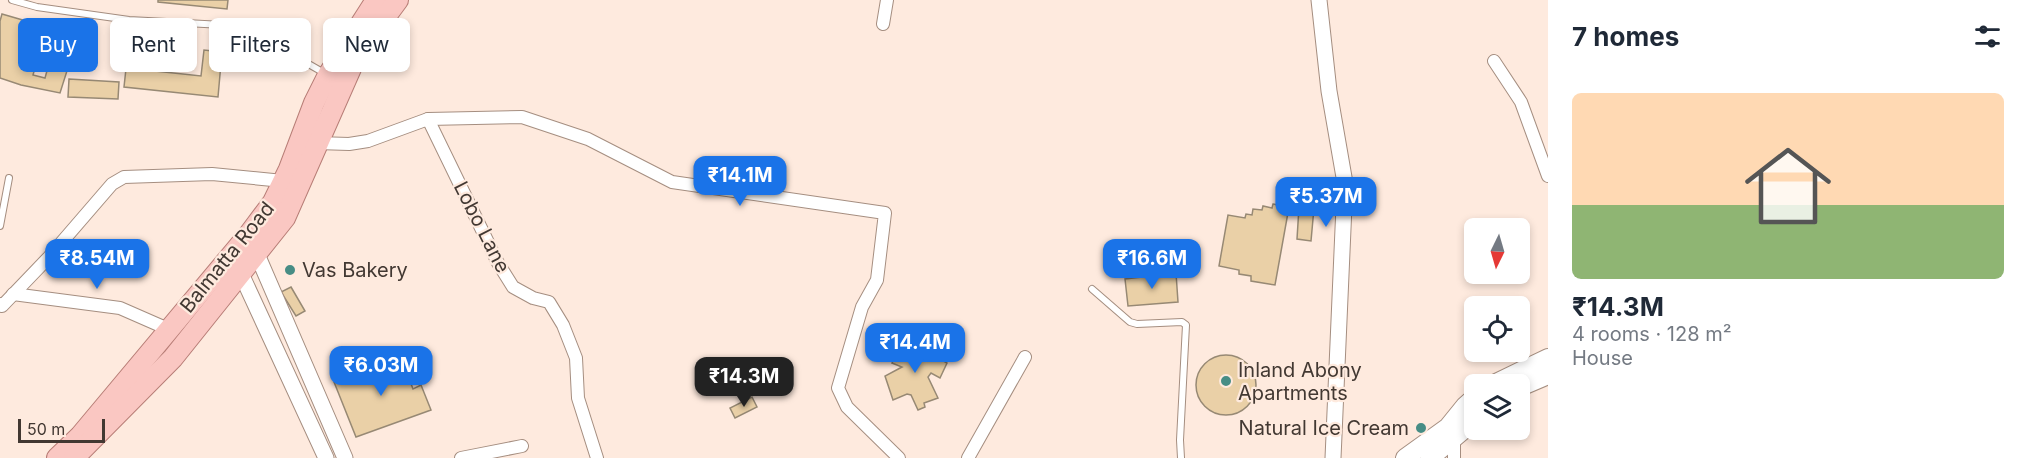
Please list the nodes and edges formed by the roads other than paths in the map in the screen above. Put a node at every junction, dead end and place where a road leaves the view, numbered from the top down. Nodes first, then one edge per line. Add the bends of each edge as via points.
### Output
1 (12, 0) edge
2 (376, 0) edge
3 (398, 0) edge
4 (887, 0) edge
5 (1318, 0) edge
6 (883, 24) dead end
7 (1494, 61) dead end
8 (328, 75) junction
9 (428, 118) junction
10 (317, 143) junction
11 (1548, 176) edge
12 (9, 178) dead end
13 (284, 181) junction
14 (0, 226) edge
15 (249, 234) junction
16 (232, 254) junction
17 (257, 255) junction
18 (241, 273) junction
19 (1092, 289) dead end
20 (13, 294) junction
21 (0, 304) edge
22 (168, 329) junction
23 (1025, 357) dead end
24 (1548, 358) edge
25 (1515, 374) edge
26 (1548, 375) edge
27 (1530, 383) edge
28 (1464, 407) edge
29 (1464, 430) edge
30 (1454, 438) junction
31 (522, 446) dead end
32 (478, 457) edge
33 (57, 458) edge
34 (74, 458) edge
35 (327, 458) edge
36 (345, 458) edge
37 (461, 458) edge
38 (597, 458) edge
39 (899, 458) edge
40 (968, 458) edge
41 (1181, 458) edge
42 (1333, 458) edge
43 (1405, 458) edge
44 (1430, 458) edge
45 (1454, 458) edge

1 - 8 lane via 129,20 242,26
2 - 8 main road, Balmatta Road
3 - 10 main road via 356,57
4 - 6 street
5 - 42 street via 1345,183
7 - 11 street via 1521,102
8 - 13 main road, Balmatta Road
9 - 10 street via 368,141
9 - 38 street, Lobo Lane via 513,287 549,302 563,325 576,358 578,398
9 - 39 street via 522,117 588,139 672,182 885,213 877,280 862,307 838,388 847,407
10 - 17 main road via 285,218
12 - 14 lane
13 - 15 main road, Balmatta Road
13 - 20 street via 212,174 124,177 112,184
15 - 16 main road, Balmatta Road
15 - 17 street
16 - 18 street
16 - 22 main road, Balmatta Road
17 - 18 main road
17 - 36 street
18 - 34 main road via 173,358
18 - 35 street
19 - 41 lane via 1130,322 1186,325
20 - 21 street
20 - 22 street via 120,308
22 - 33 main road, Balmatta Road via 80,436
23 - 40 street
24 - 25 main road
26 - 27 main road
28 - 43 main road via 1448,427
29 - 30 main road
30 - 44 main road
30 - 45 street
31 - 32 street
32 - 37 street

